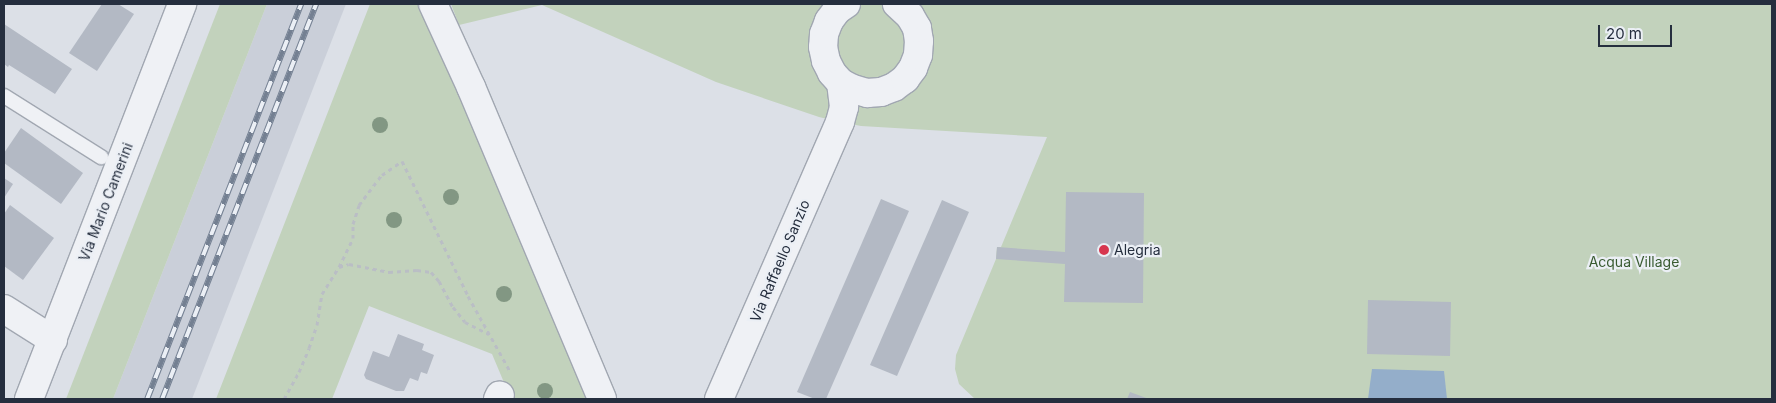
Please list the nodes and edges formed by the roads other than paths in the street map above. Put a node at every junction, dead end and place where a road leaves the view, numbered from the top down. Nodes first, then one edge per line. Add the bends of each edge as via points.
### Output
1 (182, 4) edge
2 (433, 4) edge
3 (846, 4) edge
4 (897, 4) edge
5 (841, 83) junction
6 (867, 92) junction
7 (4, 96) edge
8 (840, 122) junction
9 (101, 157) dead end
10 (4, 309) edge
11 (53, 340) junction
12 (29, 399) edge
13 (602, 399) edge
14 (719, 399) edge

1 - 11 street, Via Mario Camerini
2 - 13 street
3 - 5 street, Via Raffaello Sanzio via 829,20 823,47 826,61
4 - 6 street via 917,28 920,41 918,55 905,79 894,87 881,92
5 - 6 street
5 - 8 street, Via Raffaello Sanzio via 844,107
6 - 8 street, Via Raffaello Sanzio
7 - 9 lane
8 - 14 street, Via Raffaello Sanzio
10 - 11 street
11 - 12 street, Via Mario Camerini

